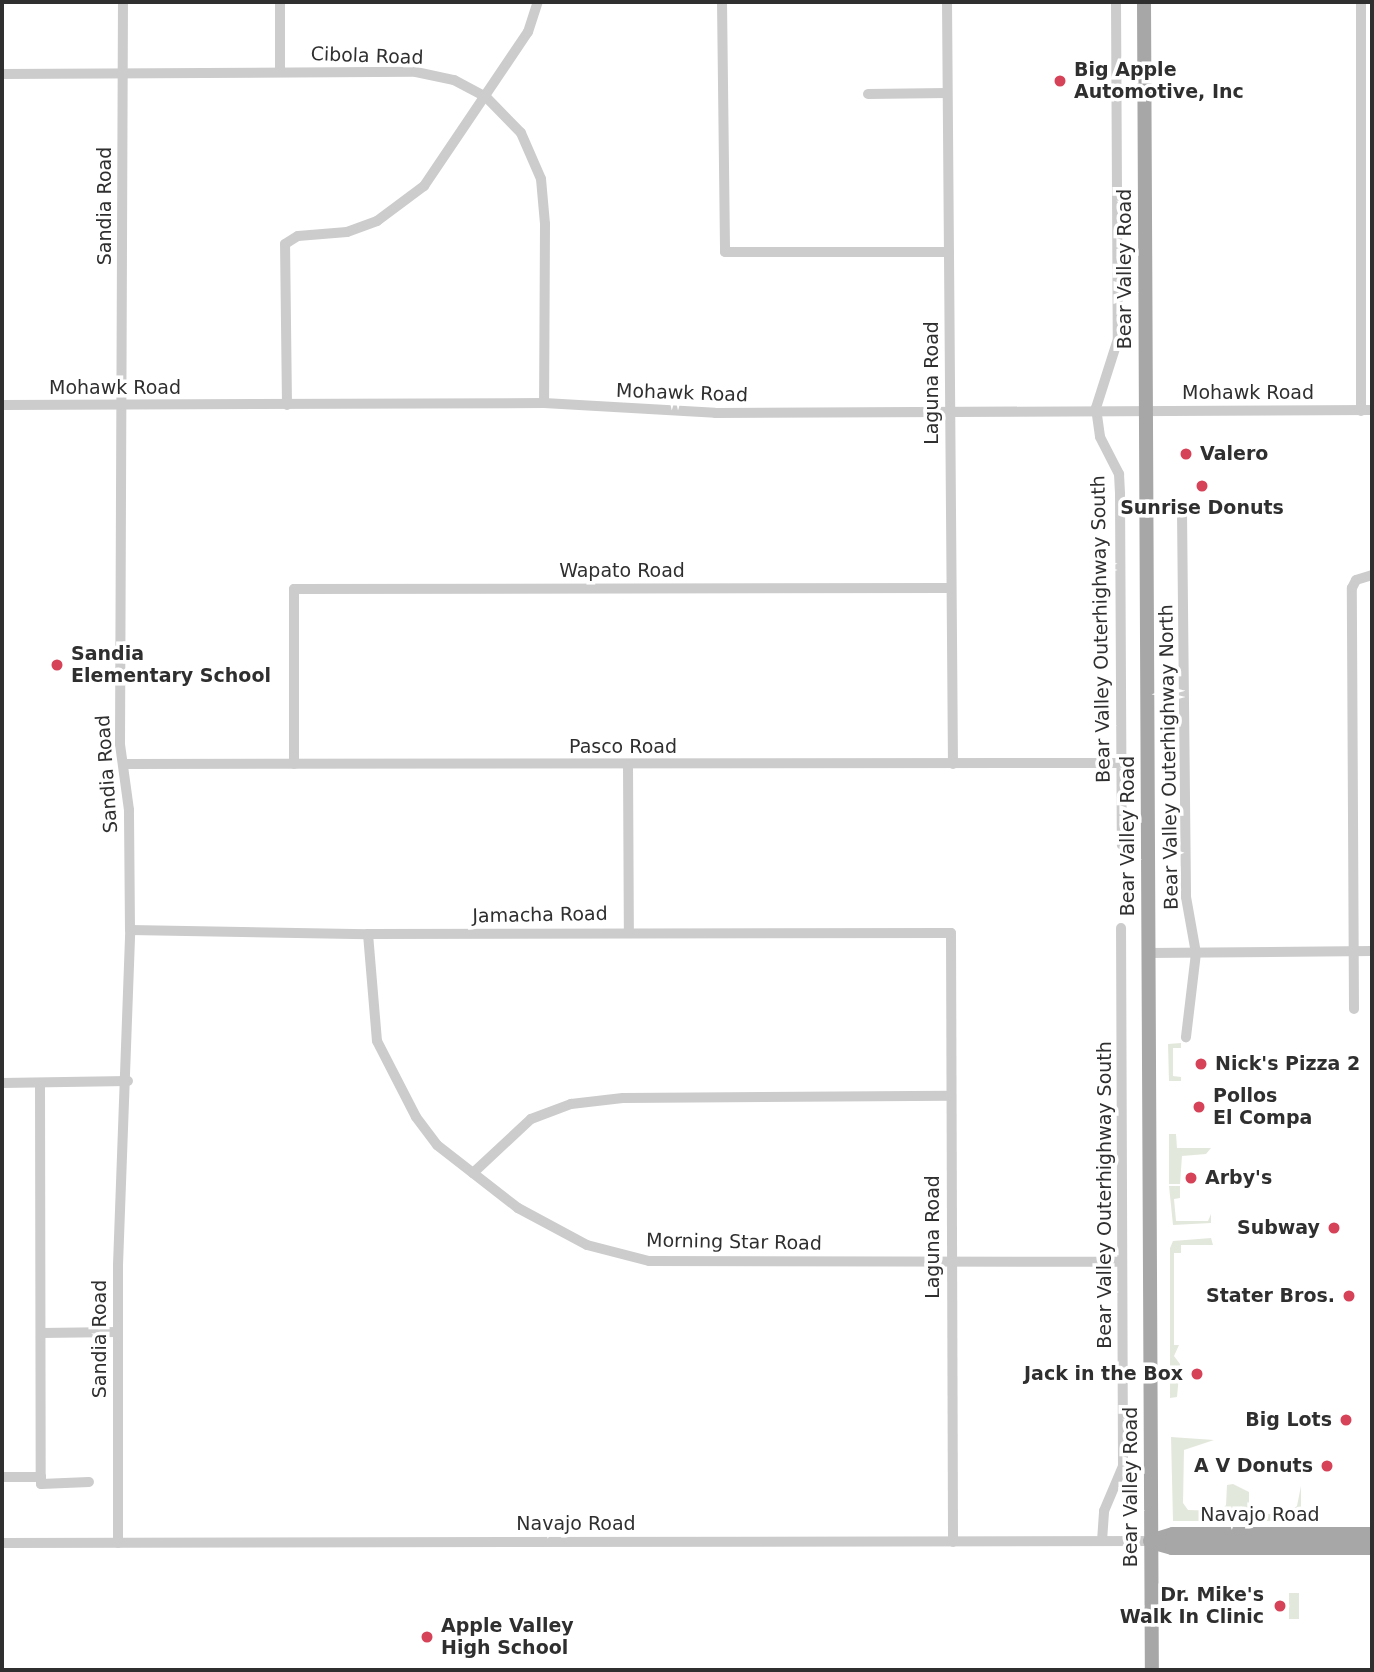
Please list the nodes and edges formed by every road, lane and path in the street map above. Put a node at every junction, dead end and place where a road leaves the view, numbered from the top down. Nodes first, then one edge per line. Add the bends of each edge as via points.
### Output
1 (123, 2) edge
2 (281, 2) edge
3 (538, 2) edge
4 (722, 2) edge
5 (947, 2) edge
6 (1116, 2) edge
7 (1144, 2) edge
8 (1361, 2) edge
9 (280, 72) junction
10 (123, 73) junction
11 (2, 74) edge
12 (947, 93) junction
13 (868, 94) dead end
14 (486, 97) junction
15 (948, 252) junction
16 (544, 403) junction
17 (2, 405) edge
18 (123, 405) junction
19 (287, 405) junction
20 (1096, 408) junction
21 (950, 410) junction
22 (1144, 411) junction
23 (1367, 411) edge
24 (1146, 512) junction
25 (1370, 575) edge
26 (950, 588) junction
27 (1121, 763) junction
28 (124, 764) junction
29 (294, 764) junction
30 (953, 764) junction
31 (628, 765) junction
32 (1122, 845) dead end
33 (1121, 928) dead end
34 (130, 930) junction
35 (629, 932) junction
36 (951, 933) joint
37 (368, 934) junction
38 (1354, 951) junction
39 (1372, 951) edge
40 (1148, 953) junction
41 (1196, 953) junction
42 (1354, 1009) dead end
43 (1186, 1037) dead end
44 (128, 1081) junction
45 (2, 1083) edge
46 (40, 1083) junction
47 (950, 1096) junction
48 (473, 1173) junction
49 (951, 1259) junction
50 (1122, 1262) junction
51 (118, 1332) junction
52 (41, 1333) junction
53 (2, 1477) edge
54 (41, 1477) junction
55 (89, 1482) dead end
56 (1372, 1534) edge
57 (1102, 1541) junction
58 (1150, 1541) junction
59 (953, 1542) junction
60 (2, 1543) edge
61 (118, 1543) junction
62 (1372, 1548) edge
63 (1152, 1670) edge

1 - 10 street, Sandia Road
2 - 9 street
3 - 14 street via 528,32
4 - 15 street via 725,252
5 - 12 street, Laguna Road
6 - 20 street, Bear Valley Outerhighway South via 1118,339
7 - 22 main road, Bear Valley Road
8 - 23 street
9 - 10 street, Cibola Road
9 - 14 street, Cibola Road via 416,72 453,80
10 - 11 street, Cibola Road
10 - 18 street, Sandia Road
12 - 13 street
12 - 15 street, Laguna Road
14 - 16 street, Cibola Road via 522,132 541,179
14 - 19 street via 424,186 377,221 347,232 298,236 285,244
15 - 21 street, Laguna Road
16 - 19 street, Mohawk Road
16 - 21 street, Mohawk Road via 642,412
17 - 18 street, Mohawk Road
18 - 19 street, Mohawk Road
18 - 28 street, Sandia Road via 120,744
20 - 21 street, Mohawk Road
20 - 22 street, Mohawk Road
20 - 27 street, Bear Valley Outerhighway South via 1100,437 1119,474
21 - 26 street, Laguna Road
22 - 23 street, Mohawk Road
22 - 24 main road, Bear Valley Road
24 - 40 main road, Bear Valley Road
24 - 41 street, Bear Valley Outerhighway North via 1182,512 1186,897
25 - 38 street via 1356,580 1352,588
26 - 29 street, Wapato Road via 294,589
26 - 30 street, Laguna Road
27 - 30 street, Pasco Road
27 - 32 street, Bear Valley Outerhighway South
28 - 29 street, Pasco Road
28 - 34 street, Sandia Road
29 - 31 street, Pasco Road
30 - 31 street, Pasco Road
31 - 35 street
33 - 50 street, Bear Valley Outerhighway South
34 - 37 street, Jamacha Road
34 - 44 street, Sandia Road
35 - 36 street, Jamacha Road
35 - 37 street, Jamacha Road
36 - 47 street, Laguna Road
37 - 48 street, Morning Star Road via 377,1041 416,1117 437,1145
38 - 39 street
38 - 41 street
38 - 42 street
40 - 41 street
40 - 58 main road, Bear Valley Road
41 - 43 street, Bear Valley Outerhighway North
44 - 46 street
44 - 51 street, Sandia Road via 119,1201
45 - 46 street
46 - 52 street
47 - 48 street via 623,1098 572,1104 531,1119
47 - 49 street, Laguna Road
48 - 49 street, Morning Star Road via 518,1208 587,1245 649,1261
49 - 50 street, Morning Star Road
49 - 59 street, Laguna Road
50 - 57 street, Bear Valley Outerhighway South via 1123,1466 1104,1511
51 - 52 street
51 - 61 street, Sandia Road
52 - 54 street
53 - 54 street
54 - 55 street via 41,1484
56 - 58 main road, Navajo Road via 1172,1534
57 - 58 street, Navajo Road
57 - 59 street, Navajo Road
58 - 62 main road, Navajo Road via 1172,1548
58 - 63 main road, Bear Valley Road
59 - 61 street, Navajo Road
60 - 61 street, Navajo Road

